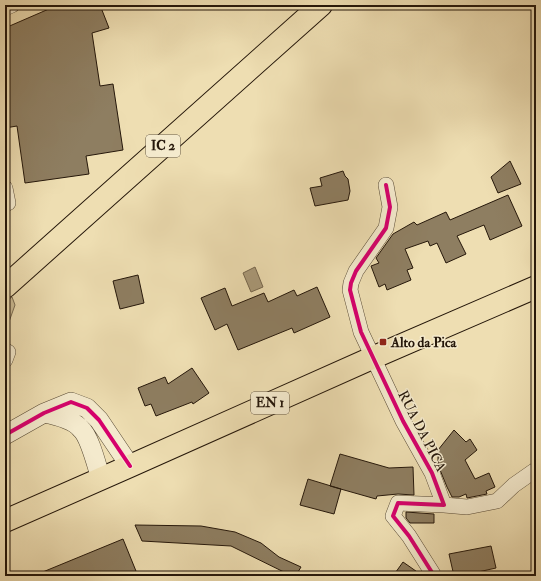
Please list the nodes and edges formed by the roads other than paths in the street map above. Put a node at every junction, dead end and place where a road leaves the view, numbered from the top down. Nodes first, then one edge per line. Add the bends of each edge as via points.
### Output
1 (12, 5) edge
2 (302, 5) edge
3 (321, 5) edge
4 (5, 8) edge
5 (386, 185) dead end
6 (5, 188) edge
7 (5, 204) edge
8 (5, 270) edge
9 (5, 287) edge
10 (536, 287) edge
11 (372, 358) junction
12 (44, 413) junction
13 (5, 435) edge
14 (130, 466) junction
15 (536, 474) edge
16 (101, 479) junction
17 (444, 505) junction
18 (5, 521) edge
19 (433, 576) edge

1 - 4 street
2 - 8 main road, IC 2
3 - 9 main road, IC 2
5 - 11 street, RUA DA PICA via 390,207 386,228 356,271 350,290 361,332
6 - 7 street via 8,203
10 - 11 main road, EN 1
11 - 14 main road, EN 1
11 - 17 street, RUA DA PICA via 432,473
12 - 13 street
12 - 14 street via 71,402 87,408 99,420
12 - 16 street via 62,417 81,429 91,447
14 - 16 main road, EN 1
15 - 17 street via 534,472 497,501 467,507
16 - 18 main road, EN 1
17 - 19 street via 398,504 393,516 409,536

